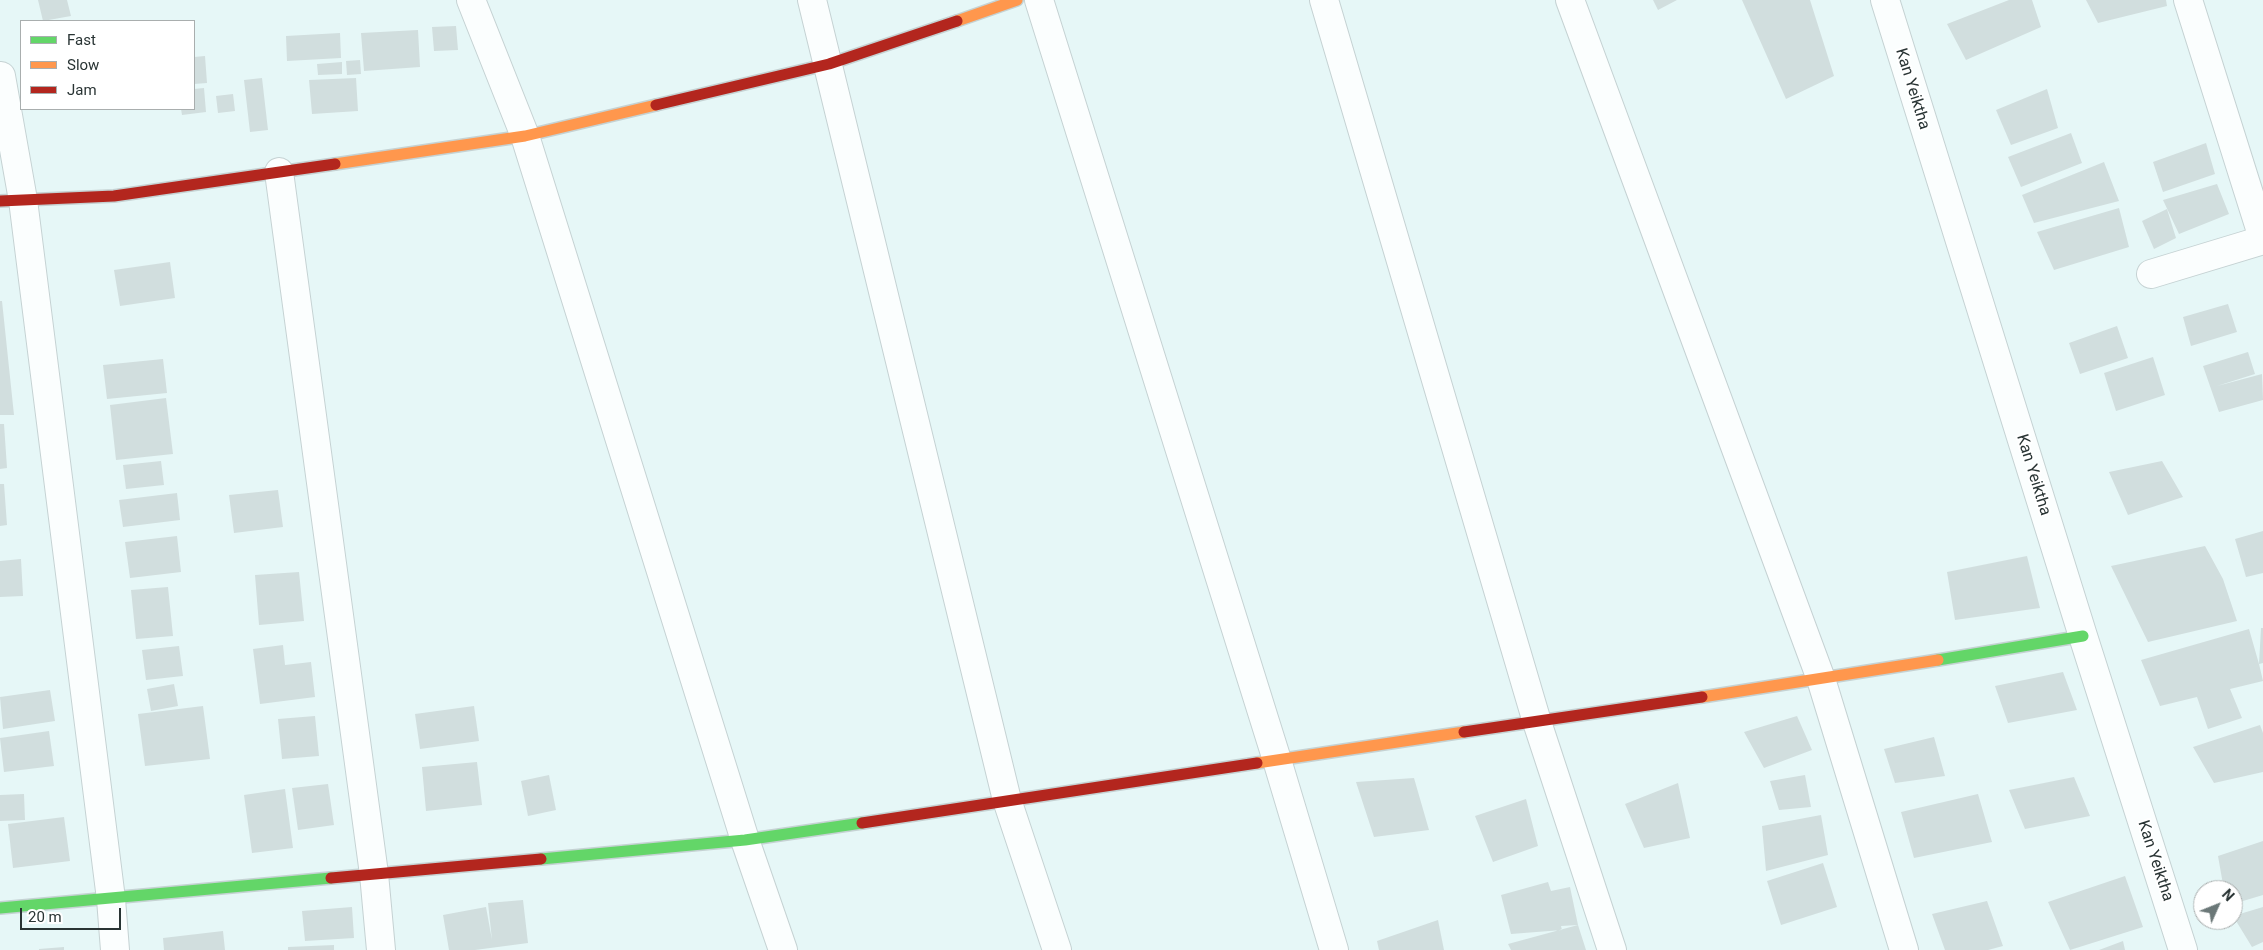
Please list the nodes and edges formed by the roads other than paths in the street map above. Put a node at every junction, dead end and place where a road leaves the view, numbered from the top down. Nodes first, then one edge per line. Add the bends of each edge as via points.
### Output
1 (471, 0) edge
2 (812, 0) edge
3 (1017, 0) edge
4 (1038, 0) edge
5 (1324, 0) edge
6 (1570, 0) edge
7 (1885, 0) edge
8 (2188, 0) edge
9 (829, 64) junction
10 (1, 76) edge
11 (525, 136) junction
12 (279, 172) junction
13 (12, 201) edge
14 (2263, 239) edge
15 (2151, 274) dead end
16 (2083, 636) junction
17 (1822, 679) junction
18 (1537, 722) junction
19 (1277, 760) junction
20 (1006, 800) junction
21 (745, 840) junction
22 (374, 874) junction
23 (111, 899) junction
24 (0, 908) edge
25 (115, 950) edge
26 (381, 950) edge
27 (783, 950) edge
28 (1057, 950) edge
29 (1334, 950) edge
30 (1612, 950) edge
31 (1904, 950) edge
32 (2183, 950) edge

1 - 11 street
2 - 9 street
3 - 9 street
4 - 19 street
5 - 18 street
6 - 17 street
7 - 16 street, Kan Yeiktha
8 - 14 street
9 - 11 street
9 - 20 street
10 - 13 street
11 - 12 street
11 - 21 street
12 - 13 street via 114,196
12 - 22 street
13 - 23 street
14 - 15 street
16 - 17 street
16 - 32 street, Kan Yeiktha
17 - 18 street
17 - 31 street
18 - 19 street
18 - 30 street
19 - 20 street
19 - 29 street
20 - 21 street
20 - 28 street
21 - 22 street
21 - 27 street
22 - 23 street
22 - 26 street
23 - 24 street
23 - 25 street

